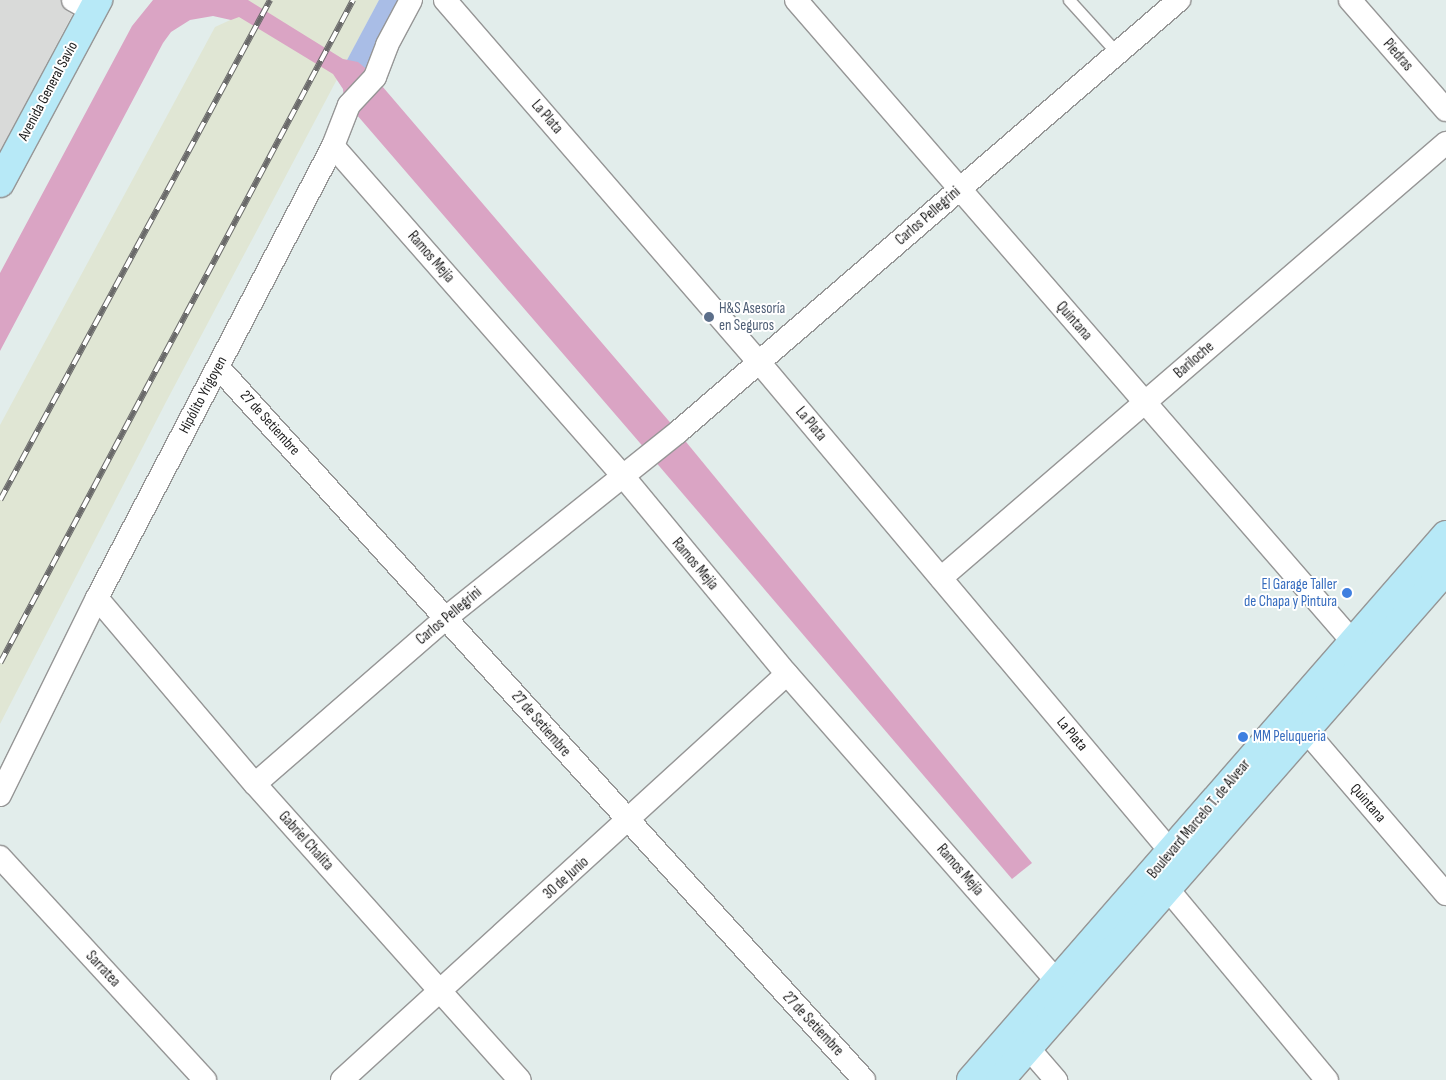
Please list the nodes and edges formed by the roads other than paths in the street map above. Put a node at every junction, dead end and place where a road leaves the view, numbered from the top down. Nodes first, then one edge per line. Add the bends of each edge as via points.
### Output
1 (411, 0) edge
2 (445, 0) edge
3 (796, 0) edge
4 (1069, 0) edge
5 (1179, 0) edge
6 (1350, 0) edge
7 (87, 3) edge
8 (1117, 53) junction
9 (1446, 110) edge
10 (1446, 143) edge
11 (333, 146) junction
12 (0, 183) edge
13 (960, 189) junction
14 (759, 362) junction
15 (218, 367) junction
16 (1145, 402) junction
17 (623, 476) junction
18 (1446, 535) edge
19 (1446, 570) edge
20 (942, 578) junction
21 (96, 598) junction
22 (447, 617) junction
23 (1352, 641) junction
24 (787, 674) junction
25 (1297, 721) junction
26 (254, 784) junction
27 (0, 795) edge
28 (628, 822) junction
29 (1172, 853) junction
30 (0, 857) edge
31 (1162, 881) junction
32 (1446, 894) edge
33 (1057, 981) junction
34 (441, 992) junction
35 (1020, 1039) junction
36 (205, 1080) edge
37 (342, 1080) edge
38 (520, 1080) edge
39 (864, 1080) edge
40 (971, 1080) edge
41 (1000, 1080) edge
42 (1056, 1080) edge
43 (1327, 1080) edge

1 - 11 street, Hipólito Yrigoyen via 387,45 375,77 350,105
2 - 14 street, La Plata
3 - 13 street, Quintana
4 - 8 lane
5 - 8 street, Carlos Pellegrini
6 - 9 street, Piedras
7 - 12 main road, Avenida General Savio
8 - 13 street, Carlos Pellegrini
10 - 16 street, Bariloche
11 - 15 street, Hipólito Yrigoyen
11 - 17 street, Ramos Mejía
13 - 14 street, Carlos Pellegrini
13 - 16 street, Quintana
14 - 17 street, Carlos Pellegrini
14 - 20 street, La Plata
15 - 21 street, Hipólito Yrigoyen
15 - 22 street, 27 de Setiembre
16 - 20 street, Bariloche
16 - 23 street, Quintana
17 - 22 street, Carlos Pellegrini
17 - 24 street, Ramos Mejía
18 - 23 main road, Boulevard Marcelo T. de Alvear
19 - 25 main road, Boulevard Marcelo T. de Alvear
20 - 29 street, La Plata
21 - 26 street, Gabriel Chalita
21 - 27 street, Hipólito Yrigoyen
22 - 26 street, Carlos Pellegrini
22 - 28 street, 27 de Setiembre
23 - 25 main road, Boulevard Marcelo T. de Alvear
24 - 28 street, 30 de Junio
24 - 33 street, Ramos Mejía
25 - 29 main road, Boulevard Marcelo T. de Alvear
25 - 31 main road, Boulevard Marcelo T. de Alvear
25 - 32 street, Quintana
26 - 34 street, Gabriel Chalita
28 - 34 street, 30 de Junio
28 - 39 street, 27 de Setiembre
29 - 31 main road, Boulevard Marcelo T. de Alvear
30 - 36 street, Sarratea
31 - 33 main road, Boulevard Marcelo T. de Alvear
31 - 35 main road, Boulevard Marcelo T. de Alvear
31 - 43 street
33 - 35 main road, Boulevard Marcelo T. de Alvear
34 - 37 street, 30 de Junio
34 - 38 street, Gabriel Chalita
35 - 40 main road, Boulevard Marcelo T. de Alvear
35 - 41 main road, Boulevard Marcelo T. de Alvear
35 - 42 street

